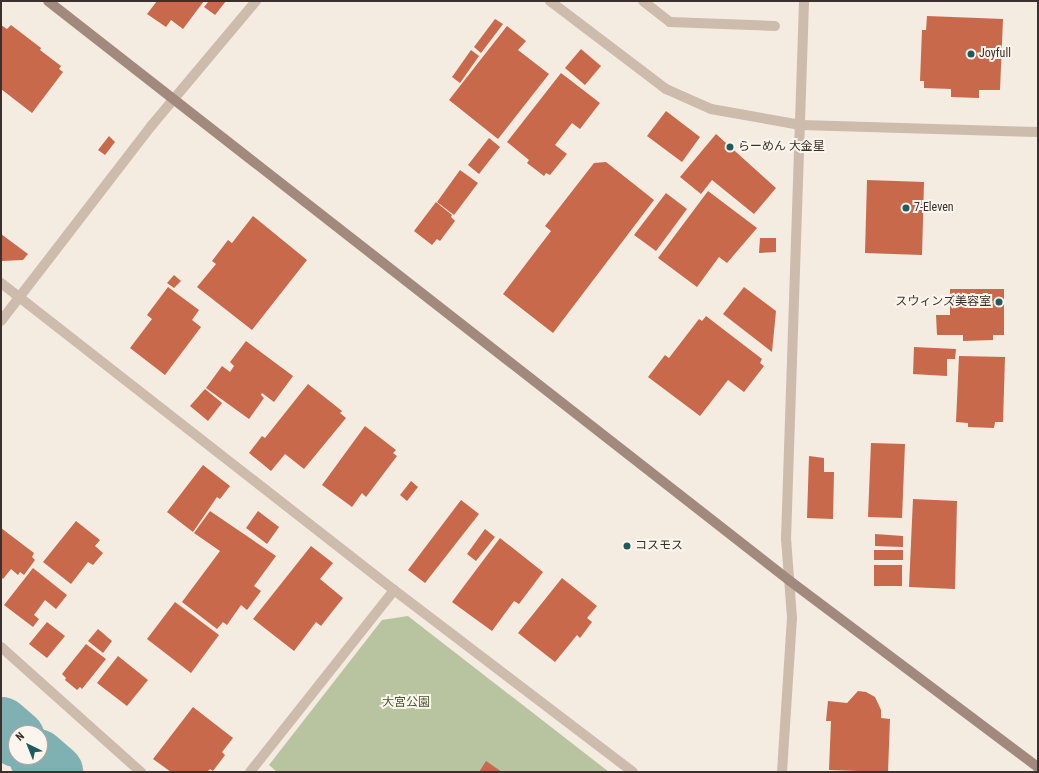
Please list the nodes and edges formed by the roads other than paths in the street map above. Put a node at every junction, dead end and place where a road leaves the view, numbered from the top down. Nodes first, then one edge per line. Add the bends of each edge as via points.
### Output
1 (48, 1) edge
2 (256, 1) edge
3 (550, 1) edge
4 (643, 1) edge
5 (804, 1) edge
6 (775, 26) dead end
7 (173, 99) junction
8 (801, 125) junction
9 (1038, 132) edge
10 (1, 283) edge
11 (19, 297) junction
12 (1, 321) edge
13 (790, 581) junction
14 (394, 590) junction
15 (1, 647) edge
16 (1038, 767) edge
17 (141, 772) edge
18 (250, 772) edge
19 (633, 772) edge
20 (782, 772) edge

1 - 7 street
2 - 7 street
3 - 8 street via 666,89 711,109
4 - 6 street via 670,22
5 - 8 street
7 - 11 street
7 - 13 street
8 - 9 street
8 - 13 street via 786,539
10 - 11 street
11 - 12 street
11 - 14 street
13 - 16 street
13 - 20 street via 792,618
14 - 18 street
14 - 19 street
15 - 17 street

